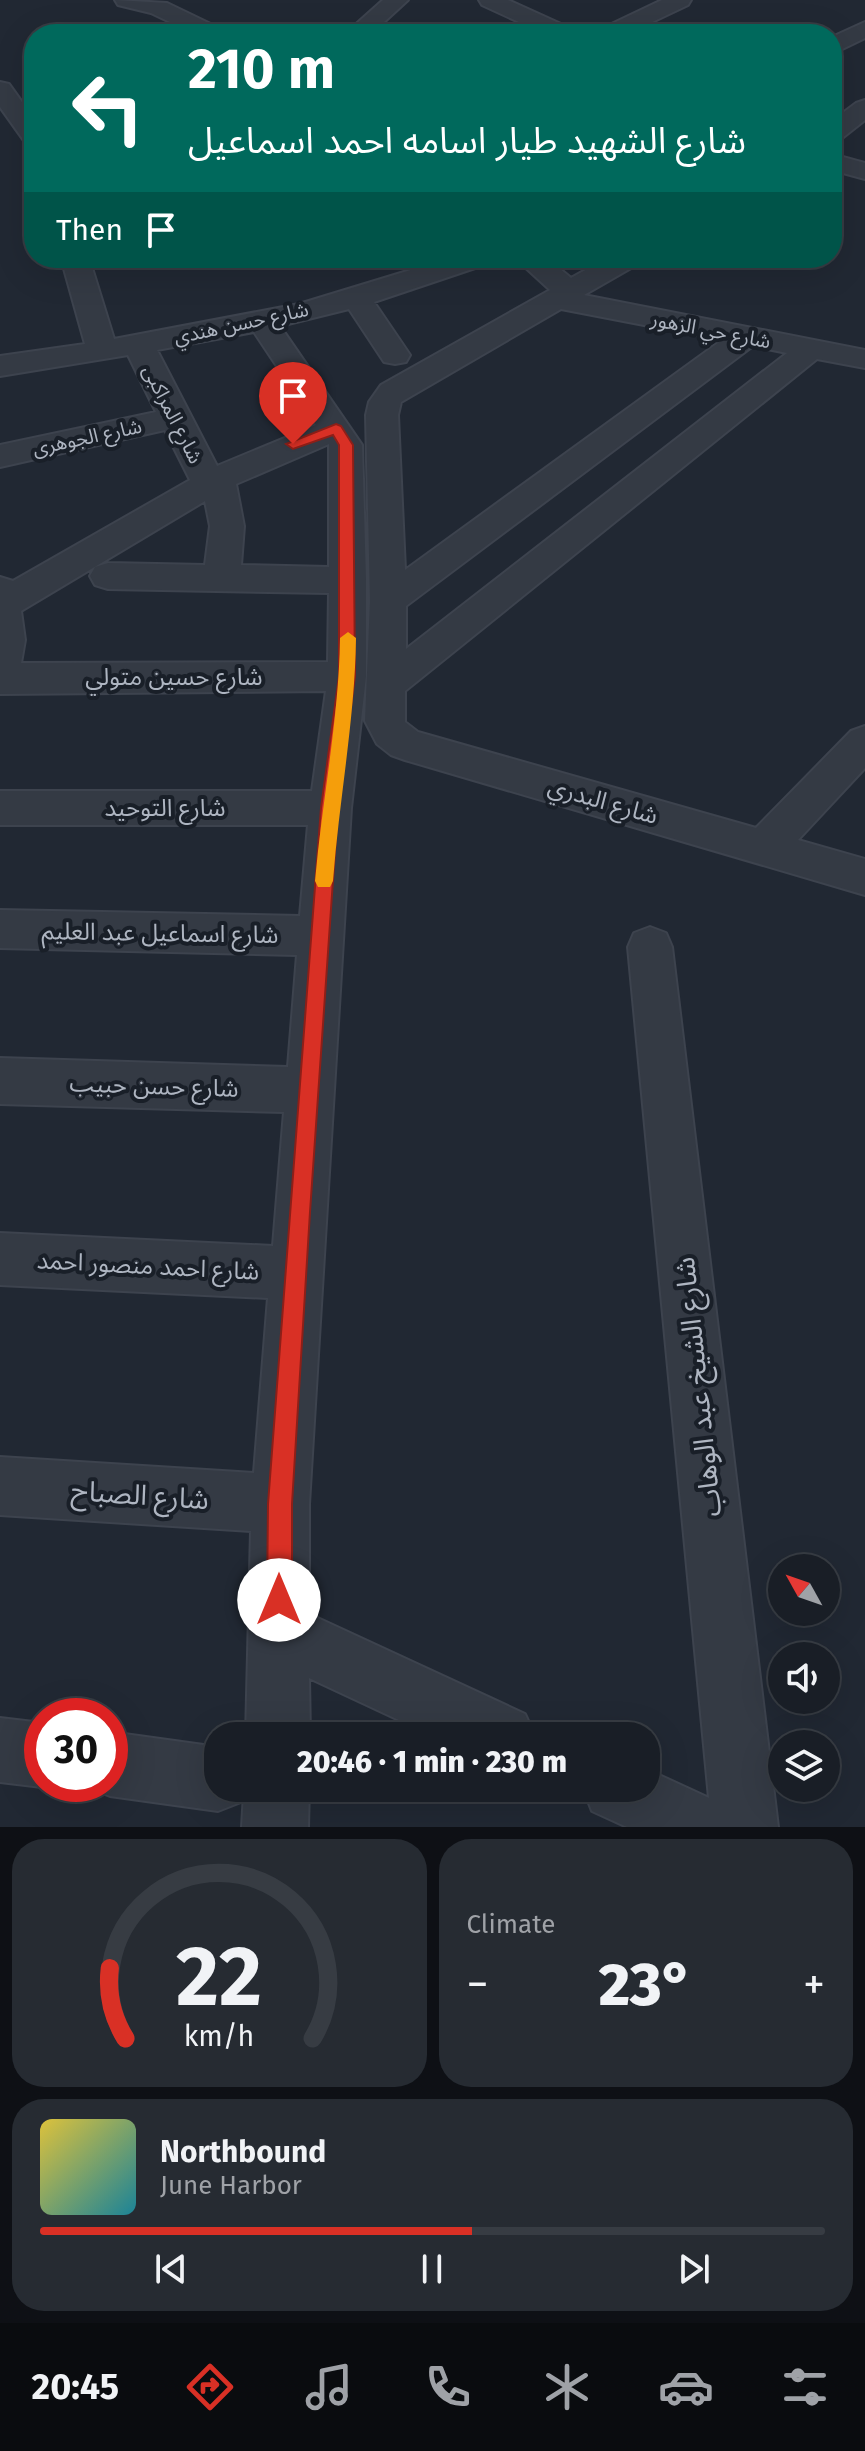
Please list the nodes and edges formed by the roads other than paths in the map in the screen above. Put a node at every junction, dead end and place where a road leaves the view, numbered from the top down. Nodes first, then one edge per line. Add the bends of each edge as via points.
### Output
1 (397, 0) edge
2 (490, 0) edge
3 (680, 0) edge
4 (138, 1) edge
5 (192, 24) edge
6 (369, 24) edge
7 (542, 24) edge
8 (630, 24) edge
9 (865, 29) edge
10 (842, 42) edge
11 (0, 89) edge
12 (865, 108) edge
13 (18, 124) edge
14 (842, 126) edge
15 (842, 165) edge
16 (865, 171) edge
17 (78, 268) edge
18 (445, 268) edge
19 (538, 268) edge
20 (611, 268) edge
21 (355, 296) junction
22 (564, 296) junction
23 (262, 321) junction
24 (746, 337) junction
25 (138, 344) junction
26 (811, 349) junction
27 (102, 350) junction
28 (395, 355) dead end
29 (865, 359) edge
30 (0, 366) edge
31 (174, 418) junction
32 (341, 437) junction
33 (0, 456) edge
34 (214, 482) junction
35 (108, 576) dead end
36 (222, 578) junction
37 (368, 590) junction
38 (1, 601) edge
39 (0, 679) edge
40 (366, 681) junction
41 (865, 742) edge
42 (0, 808) edge
43 (330, 808) junction
44 (763, 848) junction
45 (865, 877) edge
46 (0, 929) edge
47 (320, 936) junction
48 (650, 947) dead end
49 (0, 1081) edge
50 (308, 1090) junction
51 (0, 1259) edge
52 (295, 1273) junction
53 (0, 1486) edge
54 (280, 1504) junction
55 (279, 1632) junction
56 (278, 1722) edge
57 (473, 1722) edge
58 (0, 1750) edge
59 (24, 1753) edge
60 (128, 1766) edge
61 (204, 1777) edge
62 (276, 1802) edge
63 (645, 1802) edge
64 (275, 1827) edge
65 (699, 1827) edge
66 (745, 1827) edge

1 - 6 street
2 - 7 street
3 - 8 street
4 - 5 street
9 - 10 street
11 - 13 street
12 - 14 street
15 - 16 street
17 - 27 street
18 - 21 street, شارع حسن هندي
19 - 22 street
20 - 22 street
21 - 23 street, شارع حسن هندي
21 - 28 street
22 - 24 street, شارع حي الزهور
22 - 37 street via 392,392 385,402
23 - 25 street, شارع حسن هندي
23 - 32 street
24 - 26 street, شارع حي الزهور
24 - 37 street
25 - 27 street, شارع حسن هندي
25 - 31 street, شارع المراكبى
26 - 29 street, شارع حي الزهور
26 - 40 street
27 - 30 street, شارع حسن هندي
31 - 33 street, شارع الجوهرى
31 - 34 street, شارع المراكبى
32 - 34 street via 250,463
32 - 37 street
34 - 36 street, شارع المراكبى via 227,526
34 - 38 street
35 - 36 street
36 - 37 street
37 - 40 street
38 - 39 street via 6,640
39 - 40 street, شارع حسين متولي
40 - 43 street
40 - 44 street, شارع البدري via 391,733 405,744
41 - 44 street
42 - 43 street, شارع التوحيد
43 - 47 street
44 - 45 street, شارع البدري
46 - 47 street, شارع اسماعيل عبد العليم
47 - 50 street
48 - 66 street, شارع الشيخ عبد الوهاب
49 - 50 street, شارع حسن حبيب
50 - 52 street
51 - 52 street, شارع احمد منصور احمد
52 - 54 street
53 - 54 street, شارع الصباح
54 - 55 street
55 - 56 street
55 - 57 street
58 - 59 street
60 - 61 street
62 - 64 street
63 - 65 street

